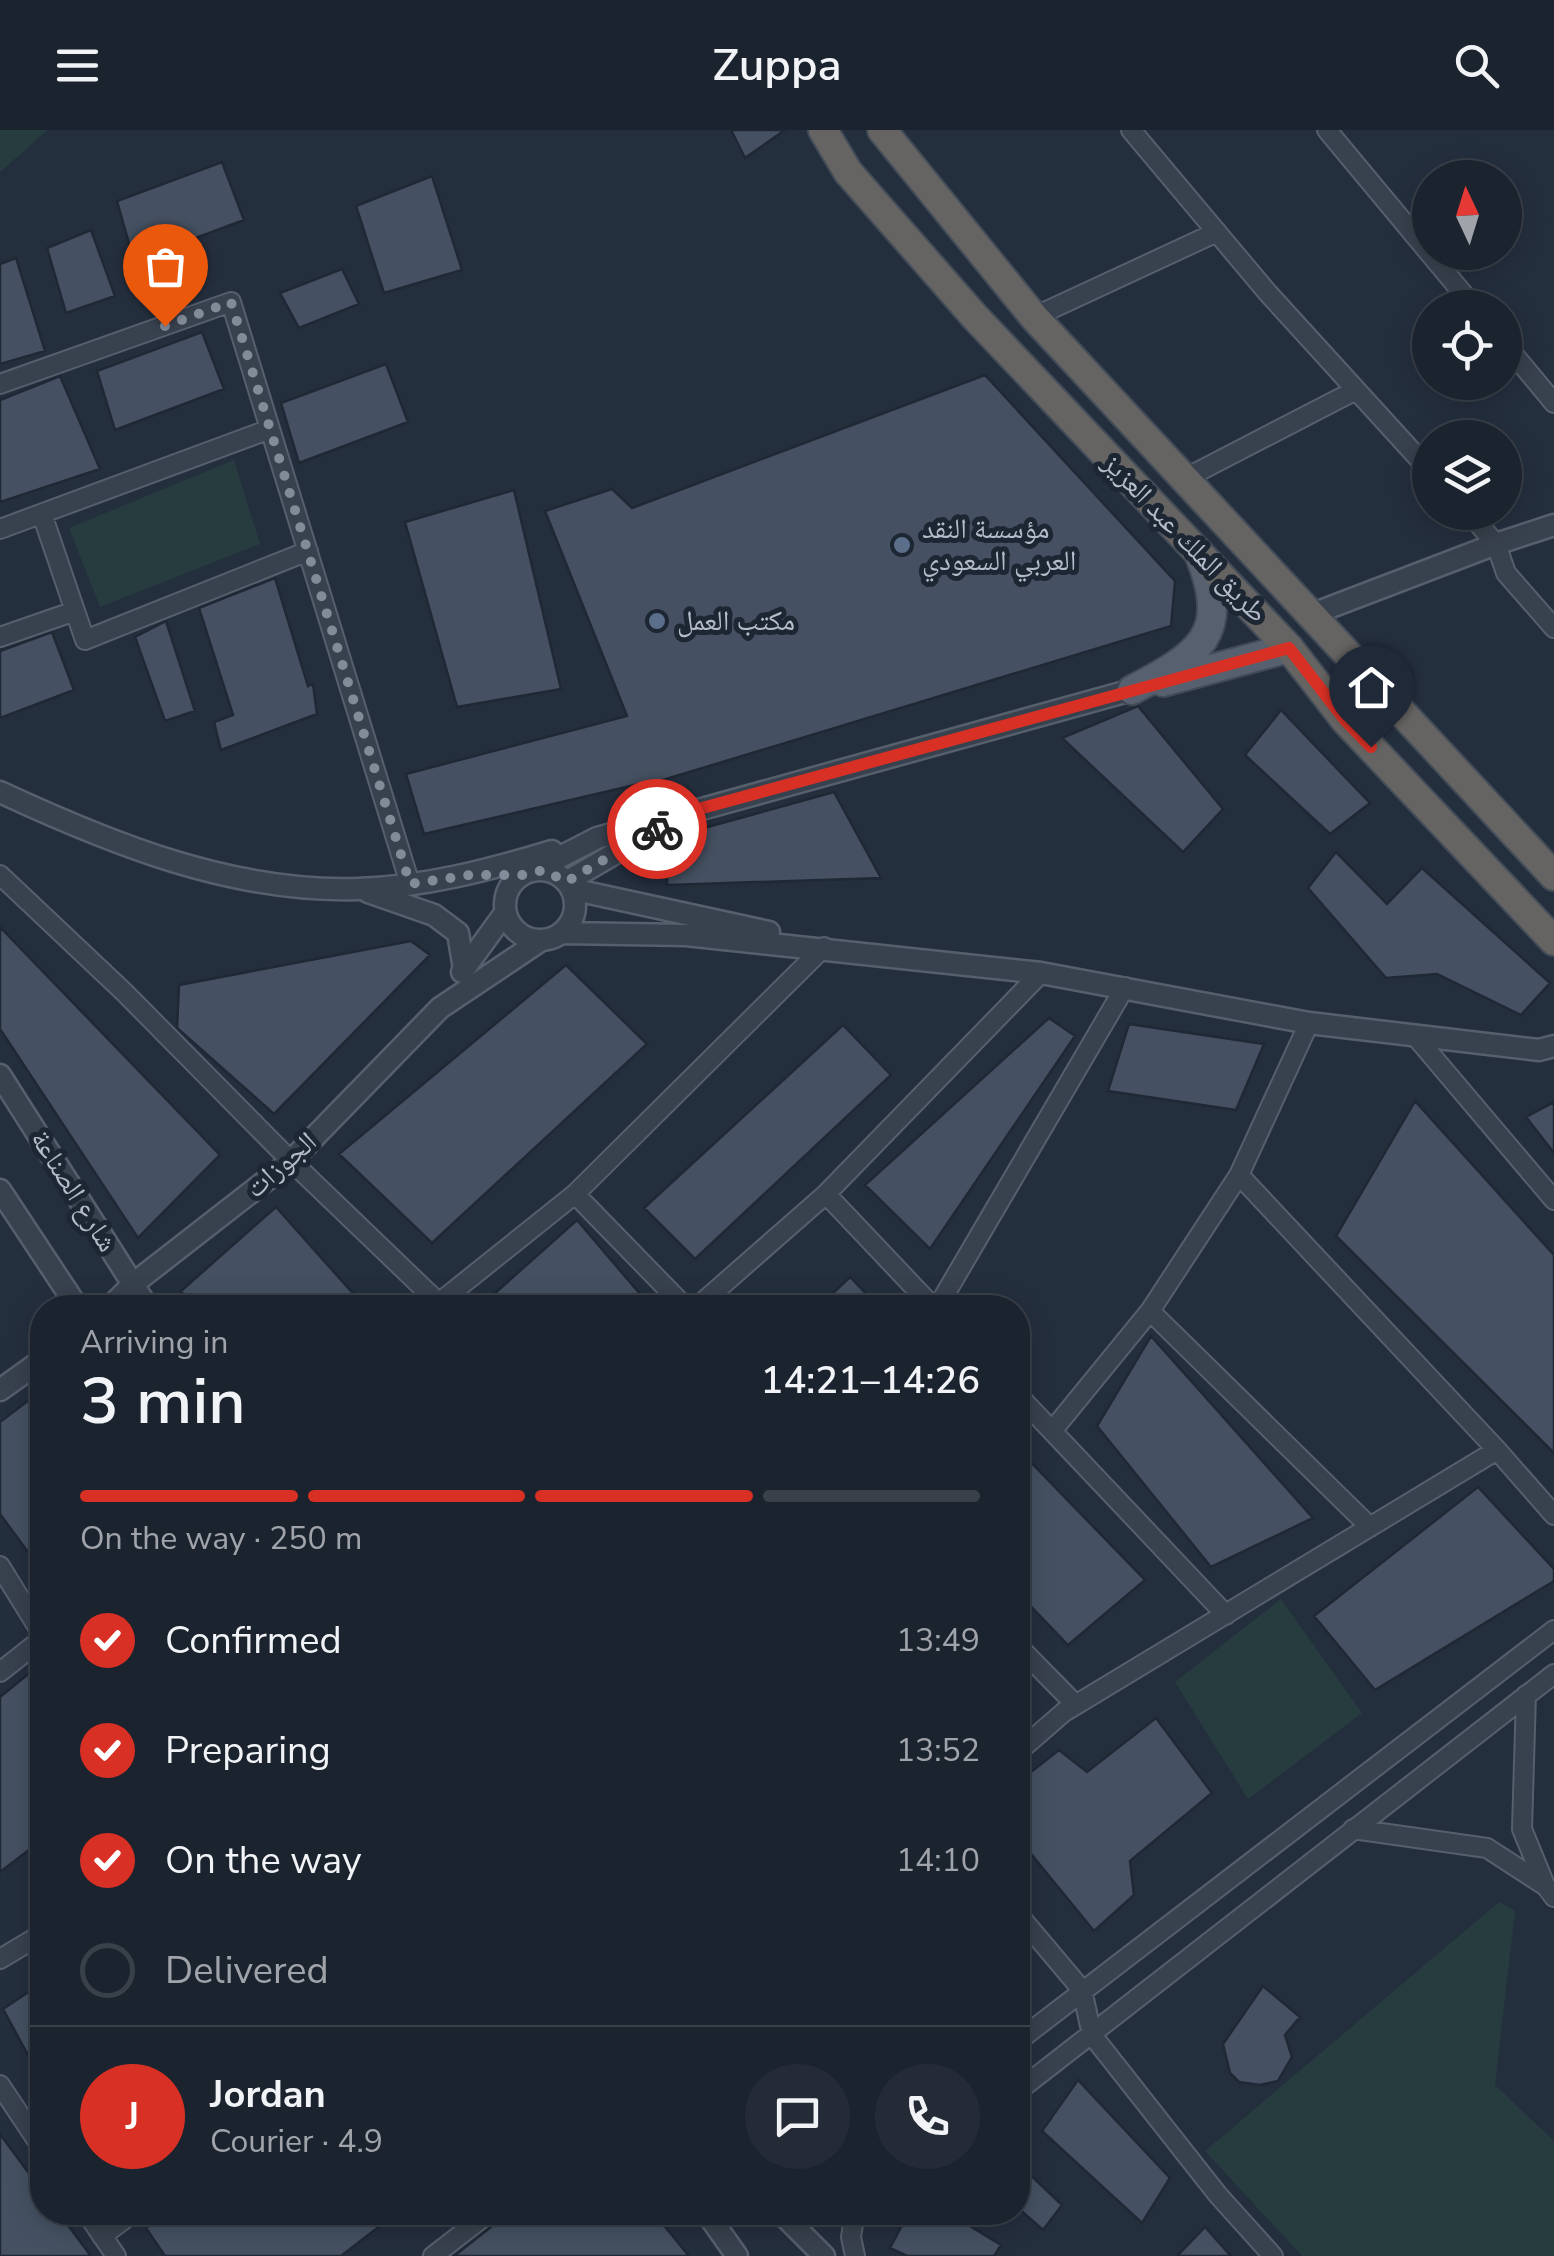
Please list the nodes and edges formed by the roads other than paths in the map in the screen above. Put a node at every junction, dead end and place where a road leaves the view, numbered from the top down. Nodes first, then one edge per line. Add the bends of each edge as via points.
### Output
1 (823, 130) edge
2 (882, 130) edge
3 (1131, 130) edge
4 (1327, 130) edge
5 (1217, 232) junction
6 (1459, 290) edge
7 (1034, 317) junction
8 (1522, 364) edge
9 (0, 384) edge
10 (1356, 390) junction
11 (1554, 403) edge
12 (270, 429) junction
13 (1412, 451) edge
14 (1184, 479) junction
15 (42, 514) junction
16 (1554, 525) edge
17 (0, 529) edge
18 (1484, 530) edge
19 (1496, 544) junction
20 (308, 552) junction
21 (1199, 553) junction
22 (75, 611) junction
23 (1310, 615) junction
24 (1554, 628) edge
25 (0, 637) edge
26 (1289, 648) junction
27 (1132, 690) junction
28 (0, 792) edge
29 (684, 813) junction
30 (597, 838) junction
31 (528, 873) junction
32 (0, 875) edge
33 (470, 875) junction
34 (1554, 876) edge
35 (410, 884) junction
36 (569, 886) junction
37 (362, 890) junction
38 (505, 913) junction
39 (562, 933) junction
40 (540, 941) junction
41 (1554, 941) edge
42 (824, 947) junction
43 (464, 969) junction
44 (1040, 973) junction
45 (1125, 987) junction
46 (440, 1008) junction
47 (1309, 1023) junction
48 (1416, 1037) junction
49 (1554, 1046) edge
50 (0, 1075) edge
51 (290, 1161) junction
52 (1239, 1175) junction
53 (0, 1190) edge
54 (575, 1194) junction
55 (826, 1194) junction
56 (1554, 1200) edge
57 (133, 1284) junction
58 (69, 1295) edge
59 (122, 1295) edge
60 (140, 1295) edge
61 (431, 1295) edge
62 (454, 1295) edge
63 (673, 1295) edge
64 (711, 1295) edge
65 (923, 1295) edge
66 (944, 1295) edge
67 (1150, 1311) junction
68 (30, 1369) edge
69 (0, 1390) edge
70 (1030, 1408) edge
71 (1052, 1431) junction
72 (1497, 1450) junction
73 (1554, 1515) edge
74 (1370, 1527) junction
75 (0, 1566) edge
76 (1226, 1615) junction
77 (30, 1617) edge
78 (1554, 1630) edge
79 (30, 1647) edge
80 (1030, 1658) edge
81 (0, 1672) edge
82 (1554, 1674) edge
83 (1526, 1696) junction
84 (1076, 1706) junction
85 (1030, 1742) edge
86 (1354, 1829) junction
87 (1549, 1891) edge
88 (1030, 1928) edge
89 (30, 1941) edge
90 (0, 1959) edge
91 (1082, 1990) junction
92 (1030, 2031) edge
93 (1092, 2034) junction
94 (1030, 2082) edge
95 (0, 2086) edge
96 (30, 2130) edge
97 (95, 2225) edge
98 (117, 2225) edge
99 (473, 2225) edge
100 (715, 2225) edge
101 (793, 2225) edge
102 (853, 2225) edge
103 (102, 2236) junction
104 (116, 2256) edge
105 (433, 2256) edge
106 (737, 2256) edge
107 (824, 2256) edge
108 (855, 2256) edge
109 (1273, 2256) edge

1 - 21 highway, طريق الملك عبد العزيز via 848,172 975,317
2 - 7 highway, طريق الملك عبد العزيز
3 - 5 street
4 - 6 street
5 - 7 street
5 - 10 street
7 - 14 highway, طريق الملك عبد العزيز
8 - 11 street
9 - 12 street via 231,302
10 - 13 street
10 - 14 street
12 - 15 street
12 - 20 street
14 - 23 highway, طريق الملك عبد العزيز
15 - 17 street
15 - 22 street
16 - 19 street
18 - 19 street
19 - 23 street
19 - 24 street via 1506,572
20 - 22 street via 85,640
20 - 35 street
21 - 26 highway, طريق الملك عبد العزيز
21 - 27 main road via 1213,588 1213,616 1202,642 1177,666
22 - 25 street
23 - 34 highway, طريق الملك عبد العزيز
26 - 27 main road
26 - 41 highway, طريق الملك عبد العزيز via 1345,720
27 - 29 street
28 - 37 street via 105,837 244,882
29 - 30 street
29 - 36 street
30 - 31 street
30 - 33 street
31 - 33 street
31 - 36 street via 554,873
31 - 38 street via 508,891
32 - 51 street
33 - 35 street
35 - 37 street
36 - 39 street via 575,912
36 - 42 street
37 - 43 street via 434,915 458,933
38 - 40 street via 517,932
38 - 43 street
39 - 40 street
39 - 42 street
40 - 46 street
42 - 44 street
42 - 54 street
43 - 46 street
44 - 45 street
44 - 55 street
45 - 47 street
45 - 66 street
46 - 51 street, الجوزات
47 - 48 street
47 - 52 street
48 - 49 street via 1538,1050
48 - 56 street
50 - 57 street, شارع الصناعة
51 - 57 street, الجوزات
51 - 61 street
52 - 67 street
52 - 72 street
53 - 58 street
54 - 62 street
54 - 63 street
55 - 64 street
55 - 65 street
57 - 59 street, الجوزات
57 - 60 street, شارع الصناعة
67 - 71 street
67 - 74 street
68 - 69 street
70 - 71 street
71 - 76 street
72 - 73 street
72 - 74 street
74 - 76 street
75 - 77 street
76 - 84 street
78 - 91 street
79 - 81 street
80 - 84 street
82 - 83 street
83 - 86 street
83 - 87 street via 1522,1829
84 - 85 street
86 - 87 street via 1487,1848
86 - 93 street
88 - 91 street
89 - 90 street
91 - 92 street
91 - 93 street
93 - 94 street
93 - 109 street
95 - 96 street
97 - 103 street
98 - 103 street
99 - 105 street
100 - 106 street
101 - 107 street
102 - 108 street
103 - 104 street

